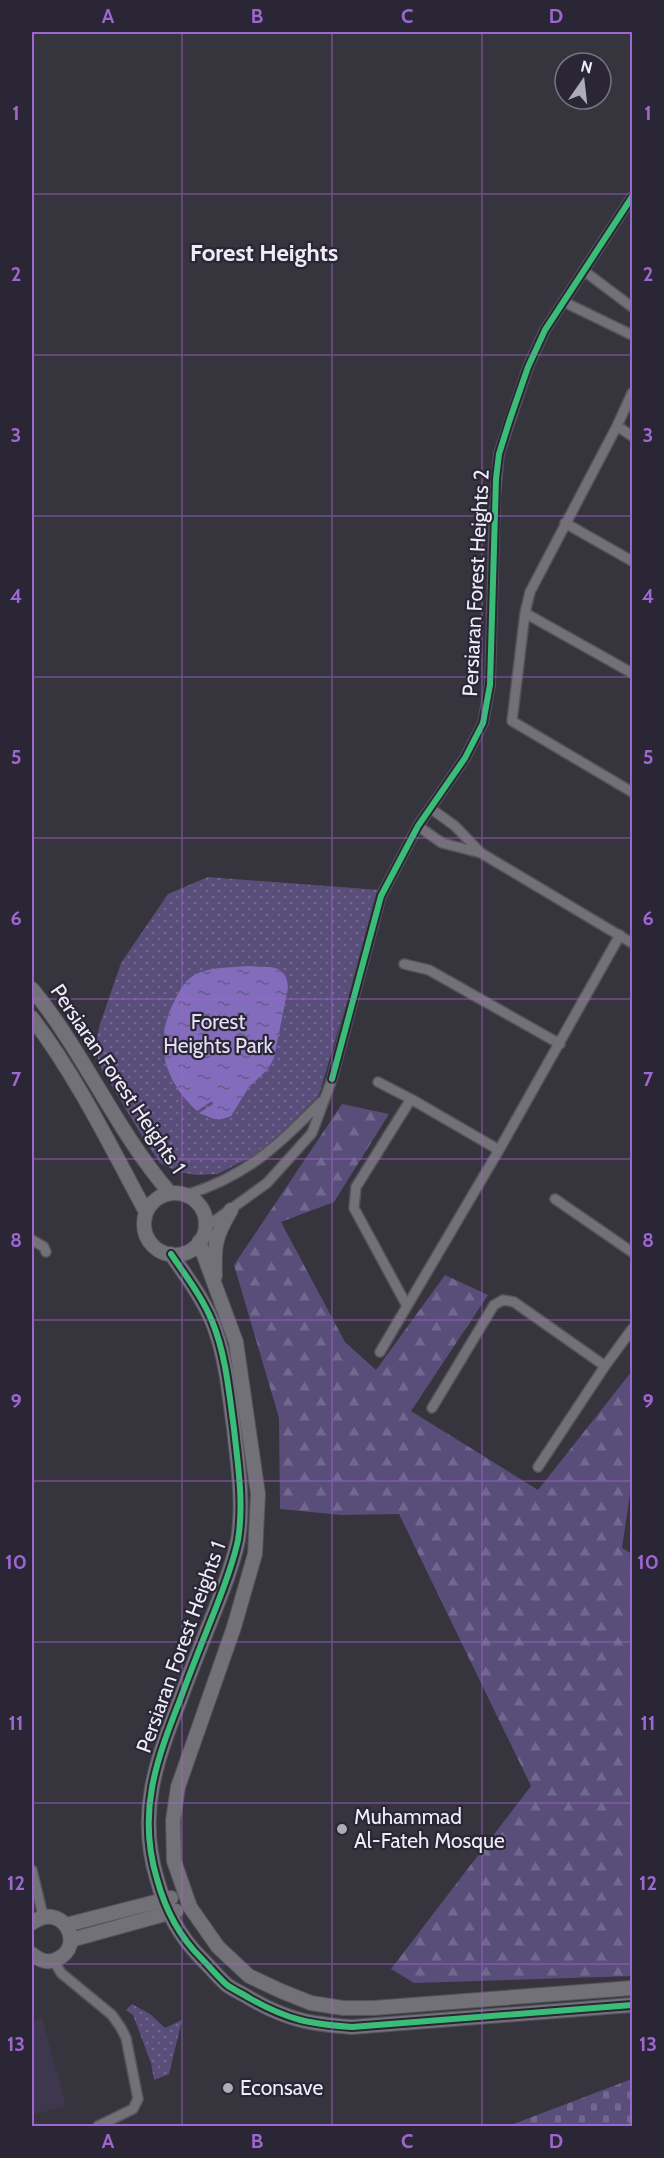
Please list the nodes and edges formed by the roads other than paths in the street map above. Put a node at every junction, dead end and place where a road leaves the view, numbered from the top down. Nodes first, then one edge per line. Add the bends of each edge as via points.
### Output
1 (633, 197) edge
2 (584, 271) junction
3 (564, 302) junction
4 (633, 308) edge
5 (633, 335) edge
6 (633, 393) edge
7 (617, 426) junction
8 (633, 436) edge
9 (565, 523) junction
10 (633, 561) edge
11 (525, 613) junction
12 (633, 673) edge
13 (633, 792) edge
14 (430, 808) junction
15 (418, 826) junction
16 (481, 853) junction
17 (620, 936) junction
18 (633, 943) edge
19 (404, 964) dead end
20 (32, 988) edge
21 (32, 1018) edge
22 (560, 1044) junction
23 (378, 1082) dead end
24 (324, 1098) junction
25 (411, 1099) junction
26 (499, 1150) junction
27 (170, 1193) junction
28 (186, 1195) junction
29 (555, 1199) dead end
30 (231, 1210) junction
31 (146, 1212) junction
32 (206, 1227) junction
33 (32, 1240) edge
34 (200, 1242) junction
35 (46, 1252) dead end
36 (633, 1252) edge
37 (171, 1254) junction
38 (218, 1296) junction
39 (407, 1306) junction
40 (633, 1329) edge
41 (380, 1352) dead end
42 (605, 1366) junction
43 (432, 1408) dead end
44 (538, 1467) dead end
45 (32, 1870) edge
46 (164, 1899) junction
47 (187, 1900) junction
48 (170, 1913) junction
49 (38, 1920) edge
50 (66, 1925) junction
51 (71, 1940) junction
52 (32, 1955) edge
53 (54, 1961) junction
54 (633, 1988) edge
55 (633, 2005) edge
56 (98, 2127) edge

1 - 2 street, Persiaran Forest Heights 2
2 - 3 street, Persiaran Forest Heights 2
2 - 4 street
3 - 5 street
3 - 14 street, Persiaran Forest Heights 2 via 545,330 528,367 500,454 495,498 490,686 483,723 465,758
6 - 7 street
7 - 8 street
7 - 9 street
9 - 10 street
9 - 11 street via 530,592
11 - 12 street
11 - 13 street via 512,721
14 - 15 street, Persiaran Forest Heights 2
14 - 16 street
15 - 16 street via 442,843
15 - 24 street, Persiaran Forest Heights 2 via 381,896
16 - 17 street
17 - 18 street
17 - 22 street
19 - 22 street via 429,970
20 - 27 street, Persiaran Forest Heights 1 via 68,1036 151,1171
21 - 31 street, Persiaran Forest Heights 1 via 88,1107
22 - 26 street
23 - 25 street
24 - 28 street via 281,1143 252,1165 215,1186
24 - 30 street, Persiaran Forest Heights 2 via 312,1133 267,1183
25 - 26 street
25 - 39 street via 356,1187 354,1197 354,1208
26 - 39 street
27 - 28 street
27 - 31 street via 156,1200
28 - 32 street via 199,1204
29 - 36 street
30 - 32 street, Persiaran Forest Heights 2
30 - 38 street via 214,1246
31 - 37 street via 144,1227 150,1242
32 - 34 street
33 - 35 street
34 - 37 street via 187,1252
34 - 38 street, Persiaran Forest Heights 1
37 - 46 street, Persiaran Forest Heights 1 via 198,1294 221,1346 241,1514 230,1570 165,1737 149,1794 150,1858
38 - 47 street, Persiaran Forest Heights 1 via 236,1342 258,1518 255,1554 234,1628 178,1787 173,1820 174,1861
39 - 41 street
40 - 42 street
42 - 43 street via 514,1302 503,1300 494,1305
42 - 44 street
45 - 49 street
46 - 47 street
46 - 48 street, Persiaran Forest Heights 1
46 - 50 street
47 - 48 street
47 - 54 street, Persiaran Forest Heights 1 via 218,1947 249,1976 311,2003 373,2008
48 - 51 street
48 - 55 street, Persiaran Forest Heights 1 via 189,1946 229,1986 275,2012 314,2024 352,2027
49 - 50 street via 56,1918
50 - 51 street
51 - 53 street via 66,1953
52 - 53 street
53 - 56 street via 61,1973 112,2015 126,2038 139,2093 136,2104

